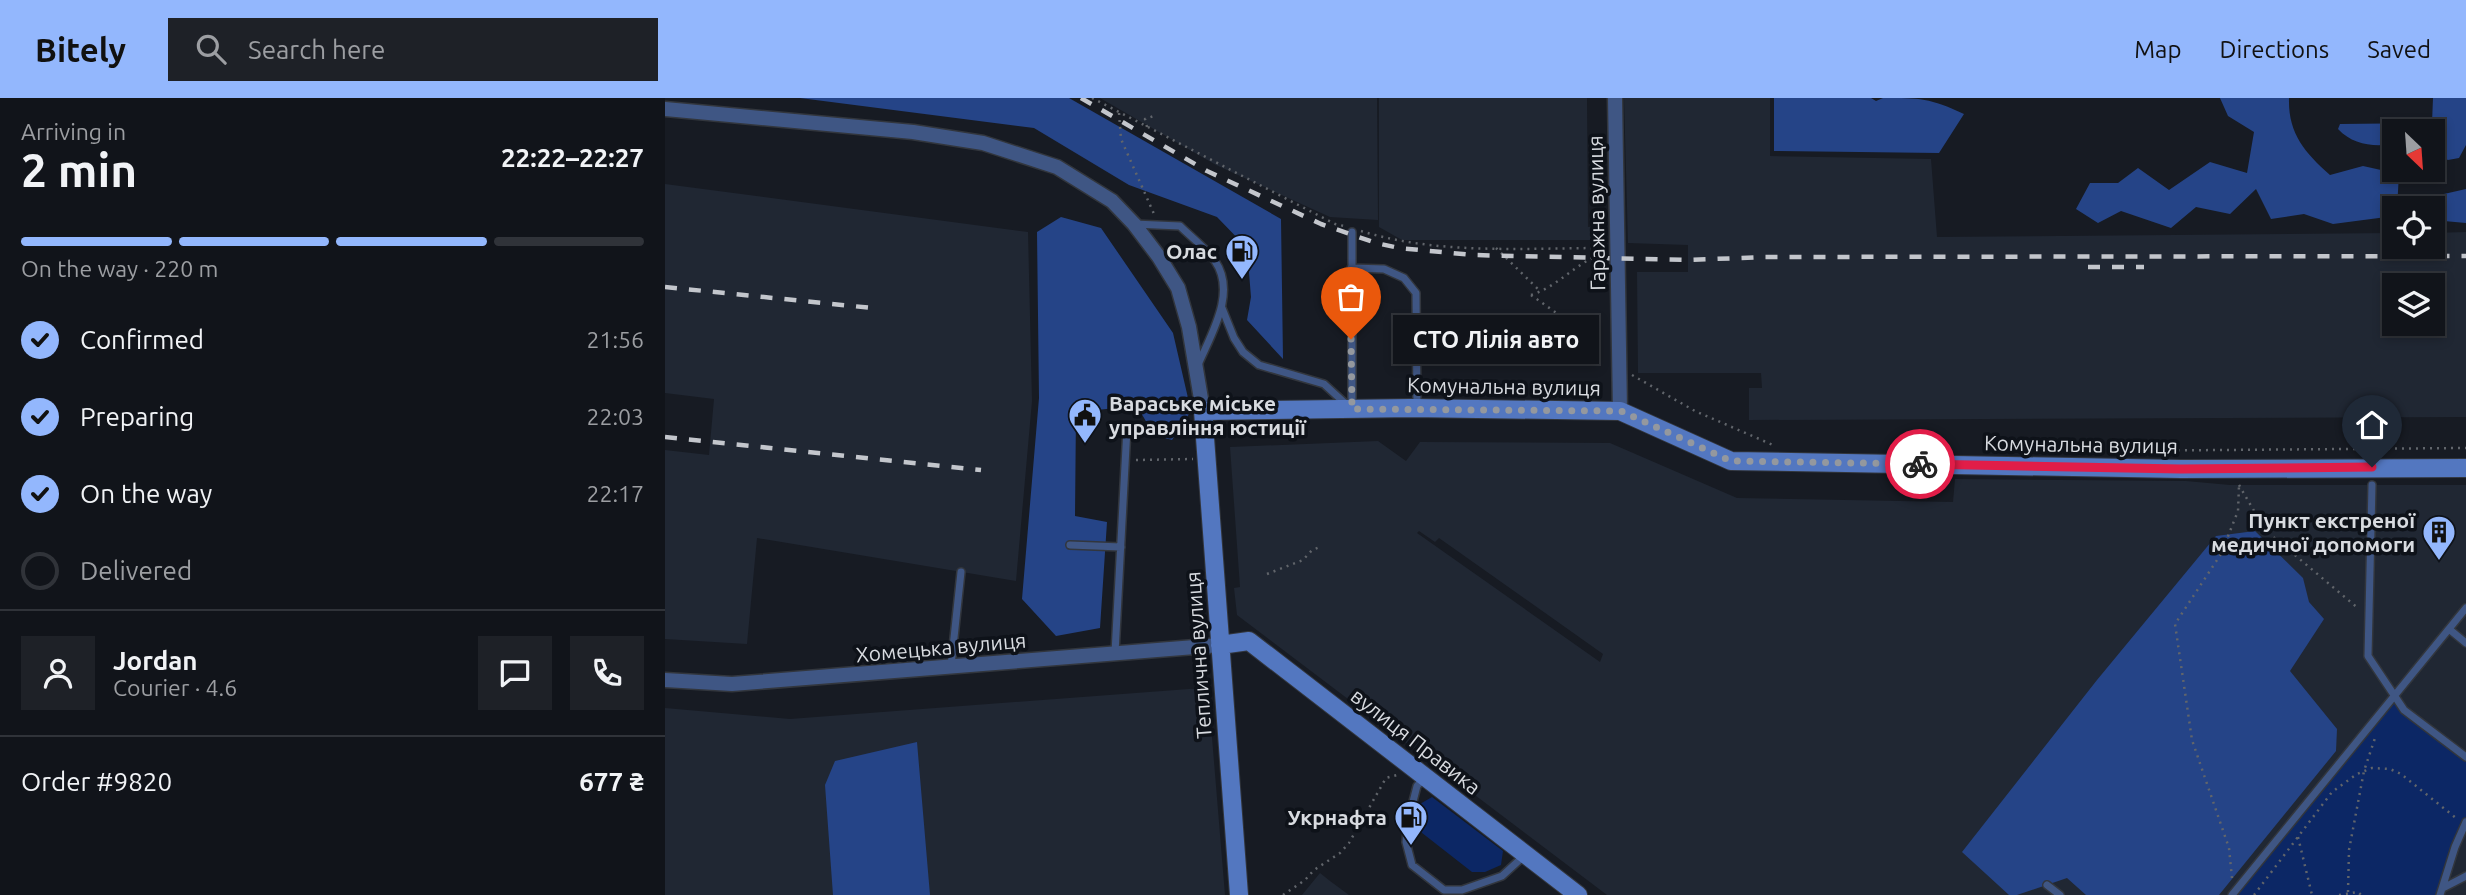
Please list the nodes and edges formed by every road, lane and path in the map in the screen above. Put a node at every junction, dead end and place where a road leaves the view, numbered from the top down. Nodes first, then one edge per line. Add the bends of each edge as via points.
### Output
1 (1092, 98) edge
2 (1100, 98) edge
3 (1615, 98) edge
4 (1101, 103) junction
5 (665, 109) edge
6 (1119, 113) junction
7 (1154, 116) dead end
8 (1148, 128) junction
9 (1223, 158) dead end
10 (1219, 164) junction
11 (1135, 224) junction
12 (1158, 225) junction
13 (1352, 232) dead end
14 (1495, 247) junction
15 (1618, 249) junction
16 (1351, 268) junction
17 (1541, 292) junction
18 (1222, 308) junction
19 (1572, 328) dead end
20 (1197, 369) junction
21 (1620, 369) junction
22 (1417, 408) junction
23 (1352, 409) junction
24 (1203, 411) junction
25 (1621, 411) junction
26 (1127, 428) dead end
27 (1779, 448) dead end
28 (2466, 448) edge
29 (2090, 451) dead end
30 (1177, 459) dead end
31 (1147, 460) dead end
32 (2466, 468) edge
33 (2239, 477) junction
34 (2372, 485) dead end
35 (1070, 545) dead end
36 (1121, 547) junction
37 (1320, 547) dead end
38 (961, 572) dead end
39 (1267, 574) dead end
40 (2466, 608) edge
41 (2361, 611) dead end
42 (2449, 629) junction
43 (2466, 643) edge
44 (1220, 645) junction
45 (1115, 654) junction
46 (951, 667) junction
47 (665, 680) edge
48 (2396, 696) junction
49 (2378, 718) junction
50 (2466, 757) edge
51 (2364, 771) junction
52 (1402, 774) dead end
53 (1425, 777) junction
54 (2465, 823) edge
55 (2298, 837) junction
56 (1526, 854) junction
57 (2466, 876) edge
58 (2047, 885) dead end
59 (2442, 891) edge
60 (2348, 892) junction
61 (2233, 894) edge
62 (1239, 895) edge
63 (1283, 895) edge
64 (1579, 895) edge
65 (2060, 895) edge
66 (2254, 895) edge
67 (2312, 895) edge
68 (2339, 895) edge
69 (2361, 895) edge

1 - 4 path
2 - 4 path
3 - 15 street, Гаражна вулиця
4 - 6 path
5 - 11 street via 913,132 983,144 1057,167 1112,201
6 - 8 path
6 - 12 path via 1121,139
7 - 8 path via 1145,119
8 - 10 path
9 - 10 path
10 - 14 path via 1335,224 1433,246
11 - 12 lane
11 - 20 street via 1178,288
12 - 18 lane via 1180,226 1216,261
13 - 16 lane
14 - 15 path
14 - 17 path
15 - 17 path via 1592,257
15 - 21 street, Гаражна вулиця
16 - 22 lane via 1384,270 1404,278 1416,293
16 - 23 lane
17 - 19 path via 1531,295
18 - 20 lane
18 - 23 lane via 1243,352 1259,365 1324,384
20 - 24 street
21 - 25 street, Гаражна вулиця
21 - 27 path via 1695,411
22 - 23 street, Комунальна вулиця
22 - 25 street, Комунальна вулиця
23 - 24 street, Комунальна вулиця
24 - 44 street, Теплична вулиця
25 - 33 street, Комунальна вулиця via 1731,461
26 - 36 lane
28 - 29 path
30 - 31 path
32 - 33 street, Комунальна вулиця
33 - 41 path via 2265,530
33 - 61 path via 2238,511 2221,554 2175,624 2192,740 2229,848
34 - 48 lane via 2368,656
35 - 36 lane
36 - 45 lane
37 - 39 path via 1303,560
38 - 46 lane
40 - 42 lane
42 - 43 lane
42 - 48 lane
44 - 45 street, Хомецька вулиця
44 - 53 street, вулиця Правика via 1249,641
44 - 62 street, Теплична вулиця
45 - 46 street, Хомецька вулиця
46 - 47 street, Хомецька вулиця via 732,684
48 - 49 lane
48 - 50 lane via 2404,710
49 - 51 path via 2374,747
49 - 61 lane
51 - 54 path via 2390,769 2401,774
51 - 55 path via 2332,792
51 - 60 path via 2349,850
52 - 63 path via 1386,778 1349,844
53 - 56 street, вулиця Правика
53 - 56 lane via 1417,786 1406,842 1412,865 1444,890 1462,890 1502,876
54 - 59 lane
55 - 66 path
55 - 67 path
56 - 64 street, вулиця Правика
57 - 59 lane
58 - 65 lane
60 - 68 path
60 - 69 path

